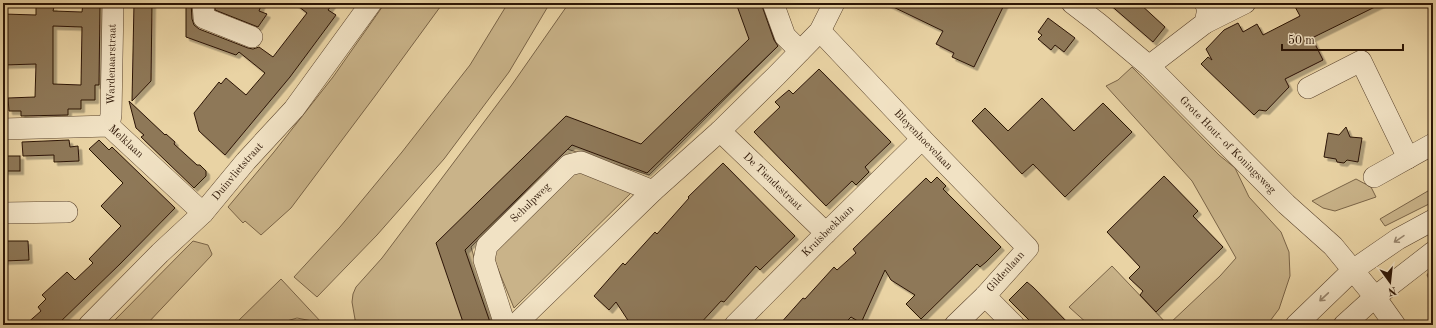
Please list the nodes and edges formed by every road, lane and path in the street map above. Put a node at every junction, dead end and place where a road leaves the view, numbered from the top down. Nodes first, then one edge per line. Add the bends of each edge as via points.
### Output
1 (113, 3) edge
2 (204, 3) edge
3 (773, 3) edge
4 (834, 3) edge
5 (1072, 3) edge
6 (1245, 3) edge
7 (361, 7) edge
8 (1205, 13) edge
9 (820, 31) junction
10 (252, 37) dead end
11 (800, 51) junction
12 (1149, 66) junction
13 (1308, 88) dead end
14 (109, 126) junction
15 (3, 129) edge
16 (720, 131) junction
17 (922, 139) junction
18 (1433, 144) edge
19 (1408, 158) junction
20 (1374, 176) dead end
21 (653, 191) junction
22 (3, 212) edge
23 (67, 212) dead end
24 (203, 212) junction
25 (1433, 220) edge
26 (826, 233) junction
27 (1028, 248) joint
28 (1433, 252) edge
29 (1353, 270) junction
30 (985, 296) junction
31 (1375, 297) junction
32 (89, 325) edge
33 (505, 325) edge
34 (515, 325) edge
35 (735, 325) edge
36 (955, 325) edge
37 (1014, 325) edge
38 (1296, 325) edge
39 (1344, 325) edge
40 (1395, 325) edge

1 - 14 street, Wardenaarstraat
2 - 10 street via 204,18
3 - 11 street via 785,36
4 - 9 street
5 - 12 street, Grote Hout- of Koningsweg
6 - 8 street
7 - 24 street, Duinvlietstraat via 294,109
8 - 12 street
9 - 11 street
9 - 17 street, Bleyenhoevelaan
11 - 16 street
12 - 29 street, Grote Hout- of Koningsweg via 1286,204 1333,246
13 - 19 street via 1361,61
14 - 15 street, Melklaan
14 - 24 street, Melklaan
16 - 21 street
16 - 26 street, De Tiendestraat
17 - 26 street, Kruisbeeklaan
17 - 27 street, Bleyenhoevelaan
18 - 19 street
19 - 20 street
21 - 33 street, Schulpweg via 581,162 569,164 487,246 484,260
21 - 34 street
22 - 23 street
24 - 32 street, Duinvlietstraat
25 -> 29 street via 1398,239
26 - 35 street, Kruisbeeklaan
27 - 30 street, Gildenlaan
28 - 31 street
29 - 31 street, Grote Hout- of Koningsweg
29 -> 38 street
30 - 36 street, Gildenlaan
30 - 37 street, Gildenlaan
31 - 39 street
31 - 40 street, Grote Hout- of Koningsweg

